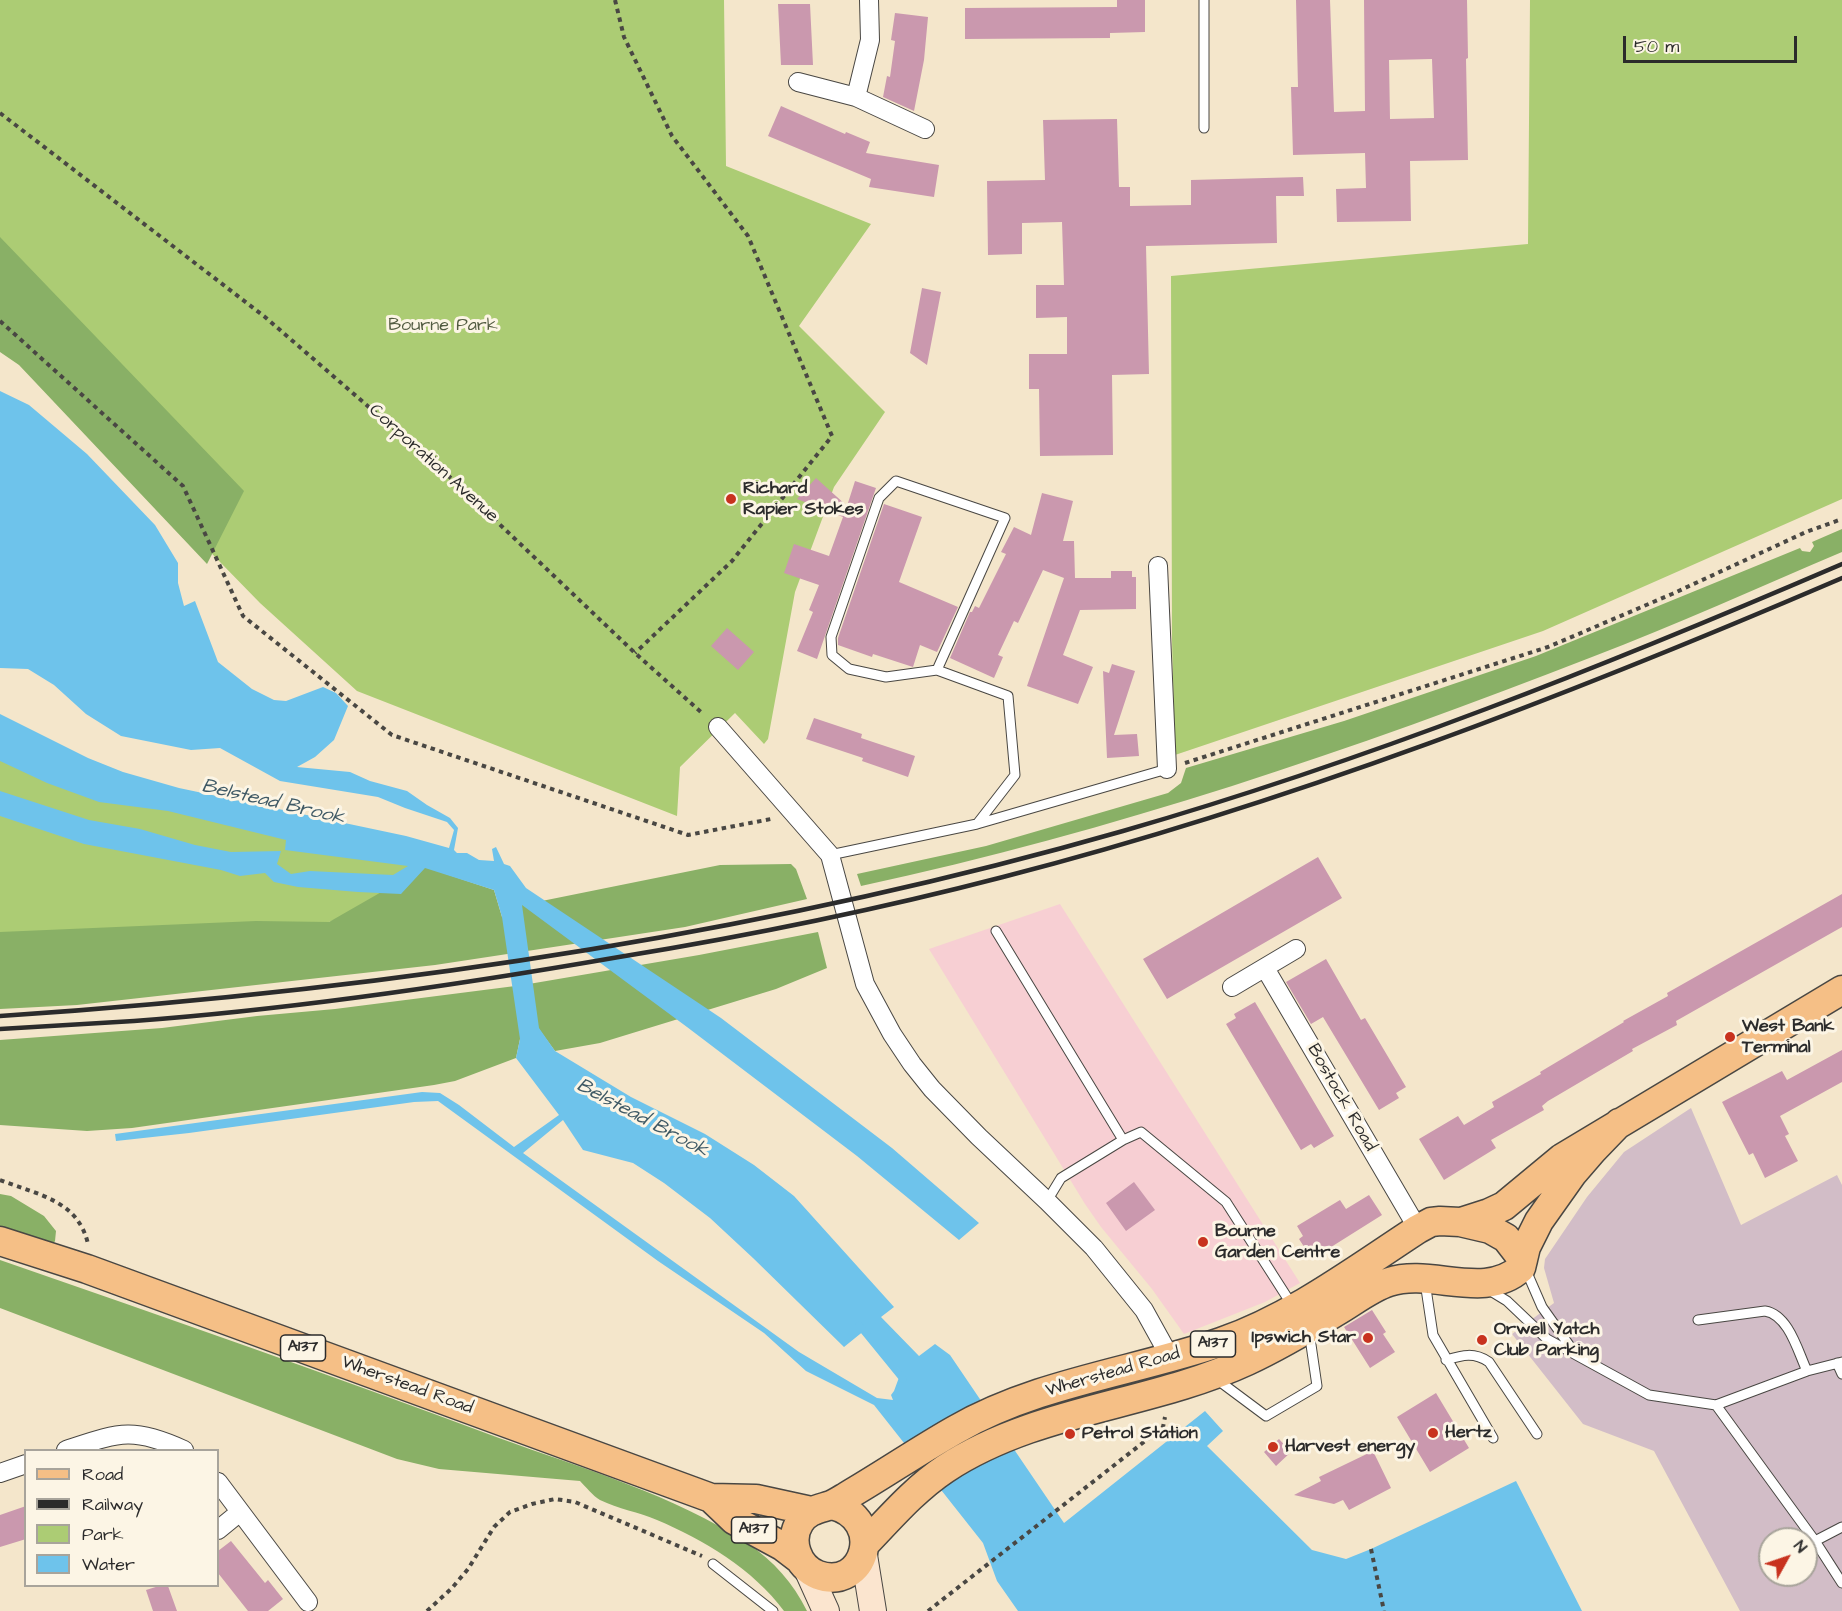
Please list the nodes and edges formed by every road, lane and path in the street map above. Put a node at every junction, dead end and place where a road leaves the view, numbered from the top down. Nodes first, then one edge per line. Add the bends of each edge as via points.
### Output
1 (615, 0) edge
2 (869, 0) edge
3 (1204, 0) edge
4 (798, 82) dead end
5 (856, 98) junction
6 (0, 113) edge
7 (1204, 128) dead end
8 (925, 129) dead end
9 (0, 321) edge
10 (1842, 519) edge
11 (1158, 566) dead end
12 (635, 653) junction
13 (937, 670) junction
14 (718, 727) joint
15 (1167, 769) junction
16 (793, 814) junction
17 (977, 824) junction
18 (830, 855) junction
19 (996, 931) dead end
20 (1296, 949) dead end
21 (1265, 968) junction
22 (1232, 987) dead end
23 (1842, 990) edge
24 (1619, 1123) junction
25 (1123, 1140) junction
26 (0, 1180) edge
27 (1047, 1201) junction
28 (1460, 1222) junction
29 (1418, 1229) junction
30 (0, 1241) edge
31 (1523, 1261) junction
32 (87, 1269) junction
33 (1424, 1280) junction
34 (1472, 1283) junction
35 (1301, 1318) junction
36 (1698, 1320) dead end
37 (1576, 1355) junction
38 (1170, 1357) junction
39 (1446, 1360) junction
40 (1840, 1362) edge
41 (1807, 1371) junction
42 (1842, 1374) edge
43 (1211, 1375) junction
44 (1168, 1390) junction
45 (1716, 1405) junction
46 (1537, 1434) dead end
47 (1493, 1438) dead end
48 (69, 1449) edge
49 (182, 1449) edge
50 (24, 1465) edge
51 (0, 1473) edge
52 (219, 1483) edge
53 (711, 1498) junction
54 (822, 1508) junction
55 (240, 1512) junction
56 (1805, 1527) edge
57 (1842, 1527) edge
58 (219, 1529) edge
59 (1818, 1539) edge
60 (1818, 1546) edge
61 (865, 1549) junction
62 (1371, 1549) dead end
63 (713, 1564) joint
64 (803, 1564) junction
65 (1842, 1583) edge
66 (308, 1602) dead end
67 (427, 1611) edge
68 (773, 1611) edge
69 (826, 1611) edge
70 (873, 1611) edge
71 (928, 1611) edge
72 (1384, 1611) edge

1 - 12 path via 624,37 672,136 748,236 832,436 732,561
2 - 5 street via 870,40
3 - 7 lane
4 - 5 street
5 - 8 street
6 - 12 path, Corporation Avenue via 274,324 452,479
9 - 16 path via 183,486 243,616 392,735 688,835
10 - 15 path via 1548,647
11 - 15 street
12 - 14 path, Corporation Avenue
13 - 13 lane via 1005,518 896,481 879,498 831,637 832,655 849,669 886,677
13 - 17 lane via 1008,696 1015,775
14 - 16 street
15 - 17 lane
16 - 18 street
17 - 18 lane
18 - 27 street via 865,984 892,1034 932,1089
19 - 25 lane
20 - 21 street
21 - 22 street
21 - 29 street, Bostock Road
23 - 24 main road, Wherstead Road / A137
24 - 28 main road, Wherstead Road / A137 via 1562,1158 1504,1206
24 - 31 main road, Wherstead Road / A137 via 1552,1202 1530,1239
25 - 27 lane via 1060,1178
25 - 35 lane via 1141,1131 1226,1202
26 - 32 path via 61,1204 76,1215 85,1229 89,1248
27 - 38 street via 1122,1281 1144,1310
28 - 29 main road, Wherstead Road / A137 via 1431,1222
28 - 31 main road, Wherstead Road / A137 via 1499,1233 1514,1245
29 - 35 main road, Wherstead Road / A137
30 - 32 main road, Wherstead Road / A137
31 - 34 main road, Wherstead Road / A137 via 1518,1271 1507,1278
31 - 37 lane via 1542,1307
32 - 53 main road, Wherstead Road / A137
33 - 34 main road, Wherstead Road / A137
33 - 35 main road, Wherstead Road / A137 via 1389,1282
33 - 39 lane via 1433,1335
34 - 37 lane via 1507,1301 1547,1339
35 - 38 main road, Wherstead Road / A137
35 - 43 main road, Wherstead Road / A137 via 1246,1361
35 - 43 lane via 1317,1386 1266,1416
36 - 41 lane via 1773,1312 1787,1328
37 - 45 lane via 1649,1395
38 - 54 main road, Wherstead Road / A137 via 987,1412
39 - 46 lane via 1472,1354 1489,1362
39 - 47 lane
40 - 41 lane
40 - 42 lane
41 - 45 lane
43 - 44 main road, Wherstead Road / A137
44 - 61 main road, Wherstead Road / A137 via 1004,1437 945,1469 921,1487
44 - 71 path via 1163,1427
45 - 56 lane
48 - 49 street via 110,1436 137,1434
50 - 51 street
52 - 55 street
53 - 54 main road, A137 via 756,1499
53 - 64 main road, A137 via 734,1520 782,1546
54 - 61 main road, A137 via 842,1507 856,1518 863,1529
54 - 64 main road, Wherstead Road / A137 via 800,1522 795,1533 795,1548
55 - 58 street
55 - 66 street
57 - 59 lane
60 - 65 lane
61 - 64 main road, Wherstead Road / A137 via 859,1563 842,1575 818,1575
61 - 70 main road
62 - 72 path
63 - 67 path via 698,1553 575,1502 555,1499 510,1512 502,1519 468,1569
63 - 68 lane
64 - 69 main road

